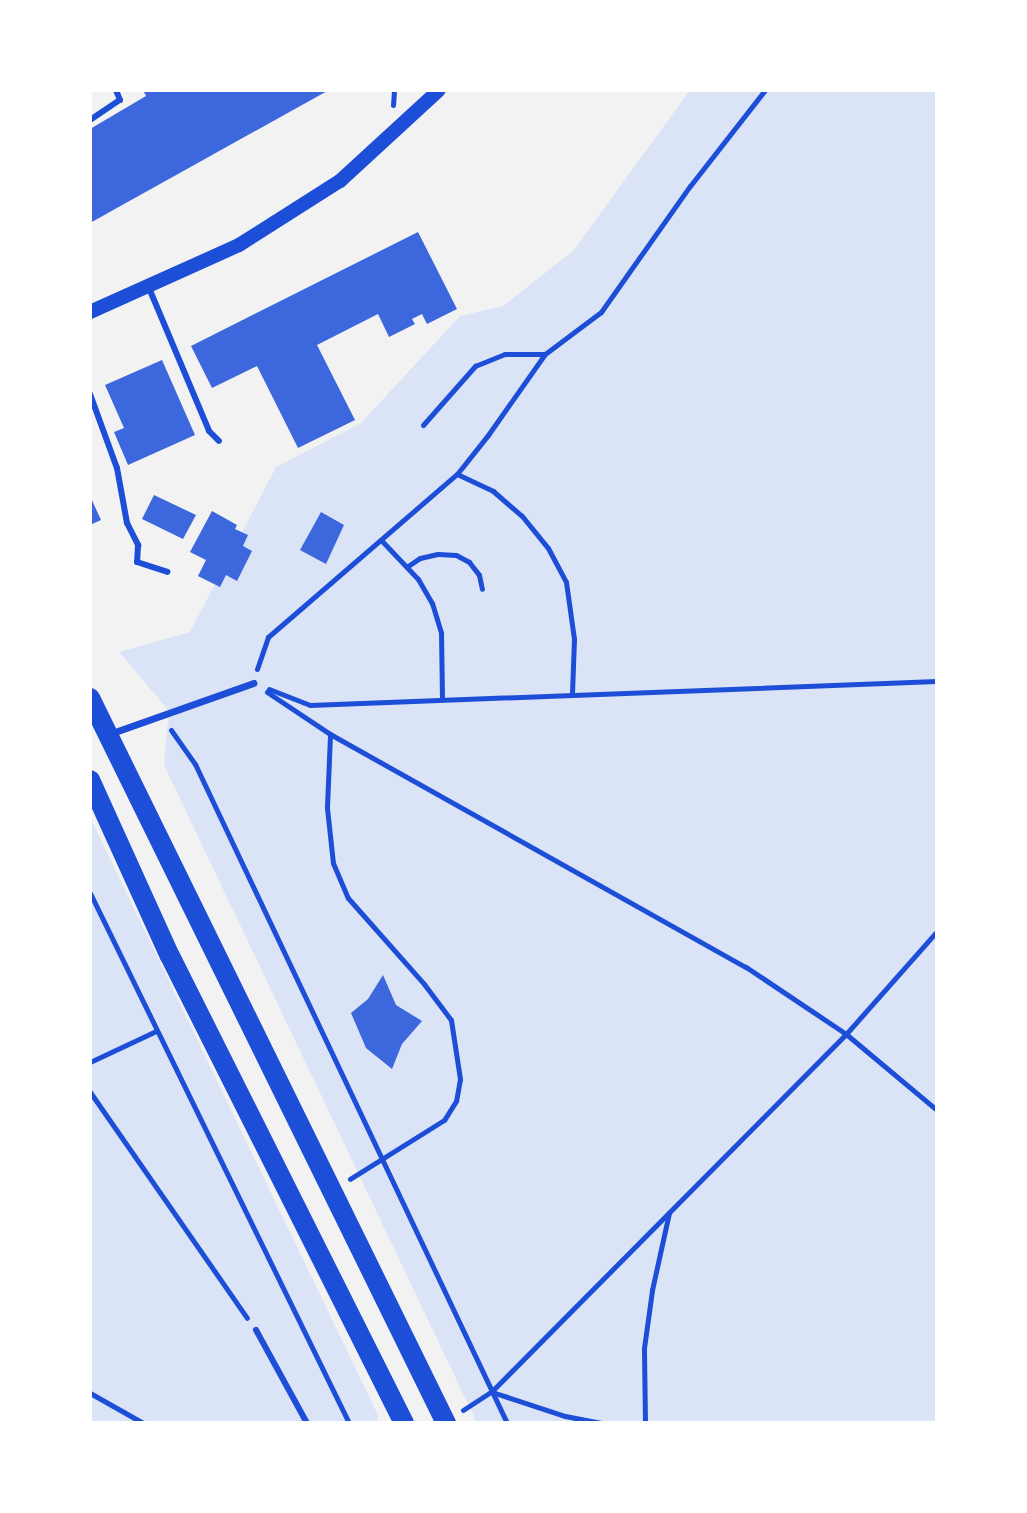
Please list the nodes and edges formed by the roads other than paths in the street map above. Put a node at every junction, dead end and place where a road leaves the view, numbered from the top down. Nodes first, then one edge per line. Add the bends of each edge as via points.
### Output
1 (116, 90) edge
2 (439, 90) edge
3 (90, 120) edge
4 (148, 287) junction
5 (90, 312) edge
6 (90, 394) edge
7 (219, 441) dead end
8 (167, 572) dead end
9 (253, 683) road end
10 (90, 698) edge
11 (108, 735) junction
12 (90, 780) edge
13 (256, 1330) road end
14 (307, 1423) edge
15 (404, 1423) edge
16 (446, 1423) edge

1 - 3 lane via 120,100
2 - 4 street via 340,181 239,245
4 - 5 street
4 - 7 lane via 209,431
6 - 8 lane via 117,468 127,523 138,545 137,562
9 - 11 street
10 - 11 highway
11 - 16 highway
12 - 15 highway via 170,956
13 - 14 lane

